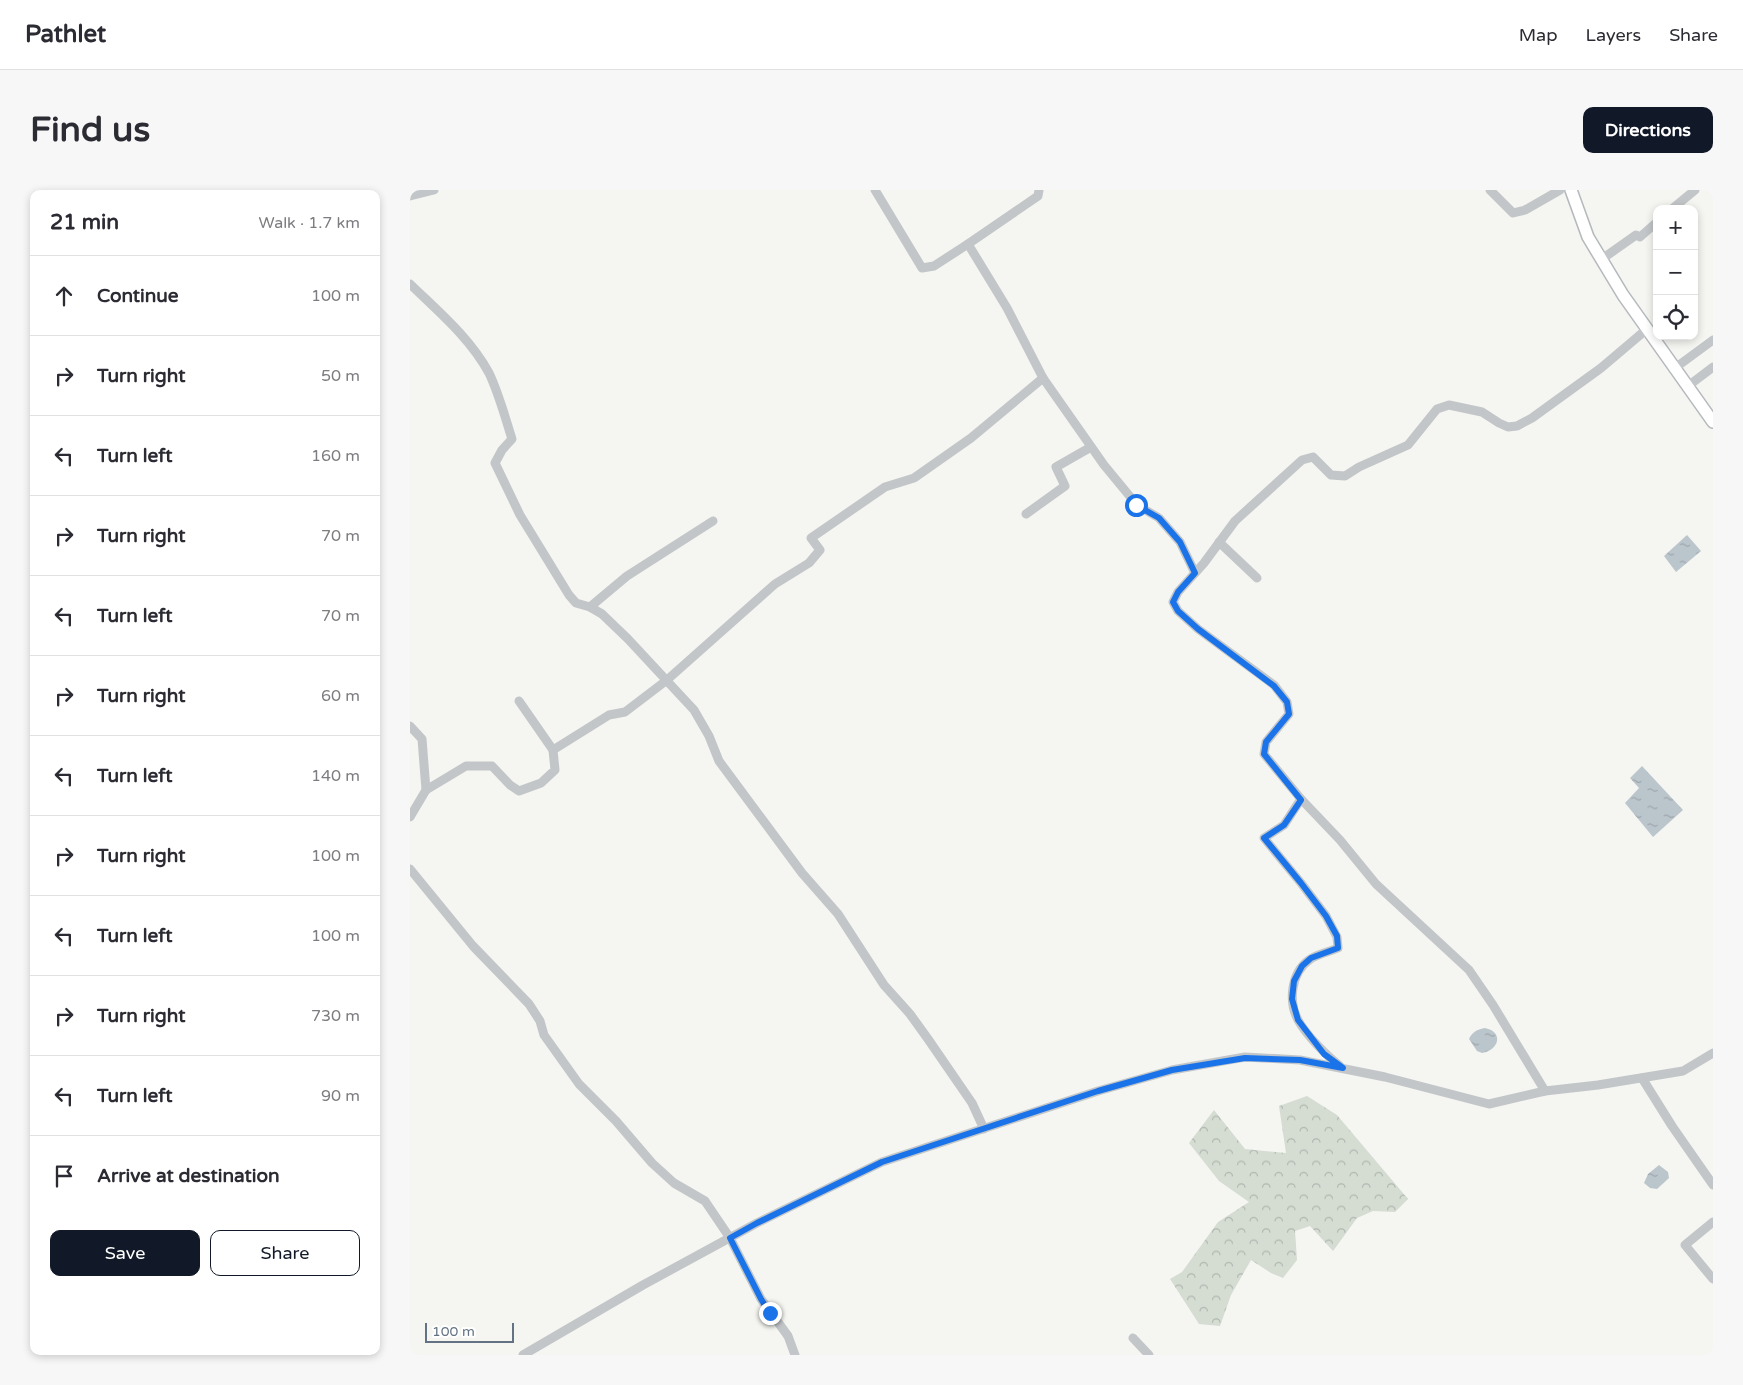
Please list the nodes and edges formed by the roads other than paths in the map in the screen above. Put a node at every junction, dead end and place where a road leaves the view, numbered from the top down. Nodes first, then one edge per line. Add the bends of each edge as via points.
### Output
1 (434, 190) edge
2 (875, 190) edge
3 (1039, 190) edge
4 (1490, 190) edge
5 (1560, 190) edge
6 (1571, 190) edge
7 (1695, 190) edge
8 (410, 196) edge
9 (1677, 205) edge
10 (1653, 226) edge
11 (968, 244) junction
12 (1602, 259) junction
13 (410, 284) edge
14 (1647, 330) junction
15 (1713, 340) edge
16 (1713, 367) edge
17 (1675, 368) junction
18 (1044, 378) junction
19 (1688, 386) junction
20 (1713, 422) edge
21 (1091, 447) junction
22 (1026, 514) dead end
23 (712, 521) dead end
24 (1219, 542) junction
25 (1195, 573) junction
26 (1257, 578) dead end
27 (590, 607) junction
28 (668, 680) junction
29 (519, 702) dead end
30 (410, 726) edge
31 (553, 750) junction
32 (426, 790) junction
33 (1301, 800) junction
34 (410, 818) edge
35 (410, 869) edge
36 (1713, 1053) edge
37 (1343, 1068) junction
38 (1642, 1078) junction
39 (1545, 1091) junction
40 (984, 1129) junction
41 (1713, 1185) edge
42 (1713, 1222) edge
43 (730, 1238) junction
44 (1713, 1279) edge
45 (1133, 1338) dead end
46 (523, 1355) edge
47 (795, 1355) edge
48 (1149, 1355) edge

1 - 8 street
2 - 11 street via 922,268 934,266
3 - 11 street via 1038,196
4 - 5 street via 1513,213 1525,210
6 - 12 main road via 1588,237
7 - 9 street
10 - 12 street
11 - 18 street
12 - 14 main road
13 - 27 street via 449,320 480,358 490,376 512,439 495,463 520,515 569,595 576,602
14 - 17 main road
14 - 24 street via 1601,368 1517,426 1508,427 1482,412 1449,405 1437,409 1408,445 1345,476 1331,475 1313,457 1302,460 1235,521
15 - 17 street
16 - 19 street
17 - 19 main road
18 - 21 street
18 - 28 street via 971,438 914,478 885,487 811,538 820,550 809,563 775,584
19 - 20 main road
21 - 22 street via 1056,467 1065,486
21 - 25 street via 1136,505 1159,518 1180,542
23 - 27 street via 627,576
24 - 25 street
24 - 26 street
25 - 33 street via 1173,602 1198,629 1274,686 1287,702 1289,714 1266,742 1264,754
27 - 28 street via 608,620
28 - 31 street via 626,712 609,715
28 - 40 street via 694,710 719,761 802,874 838,914 884,985 928,1039 972,1103
29 - 31 street
30 - 32 street via 422,739
31 - 32 street via 555,770 541,783 518,791 492,766 466,766
32 - 34 street
33 - 37 street via 1284,825 1264,838 1326,916 1337,936 1338,948 1311,958 1297,972 1292,999 1298,1020 1324,1054
33 - 39 street via 1376,884 1469,970
35 - 43 street via 472,946 529,1004 544,1035 579,1084 652,1163 674,1183 705,1201
36 - 38 street via 1683,1071
37 - 39 street via 1488,1104
37 - 40 street via 1300,1060 1236,1059 1172,1070
38 - 39 street
38 - 41 street
40 - 43 street via 882,1162
42 - 44 street via 1685,1245
43 - 46 street
43 - 47 street via 761,1299 788,1336
45 - 48 street

